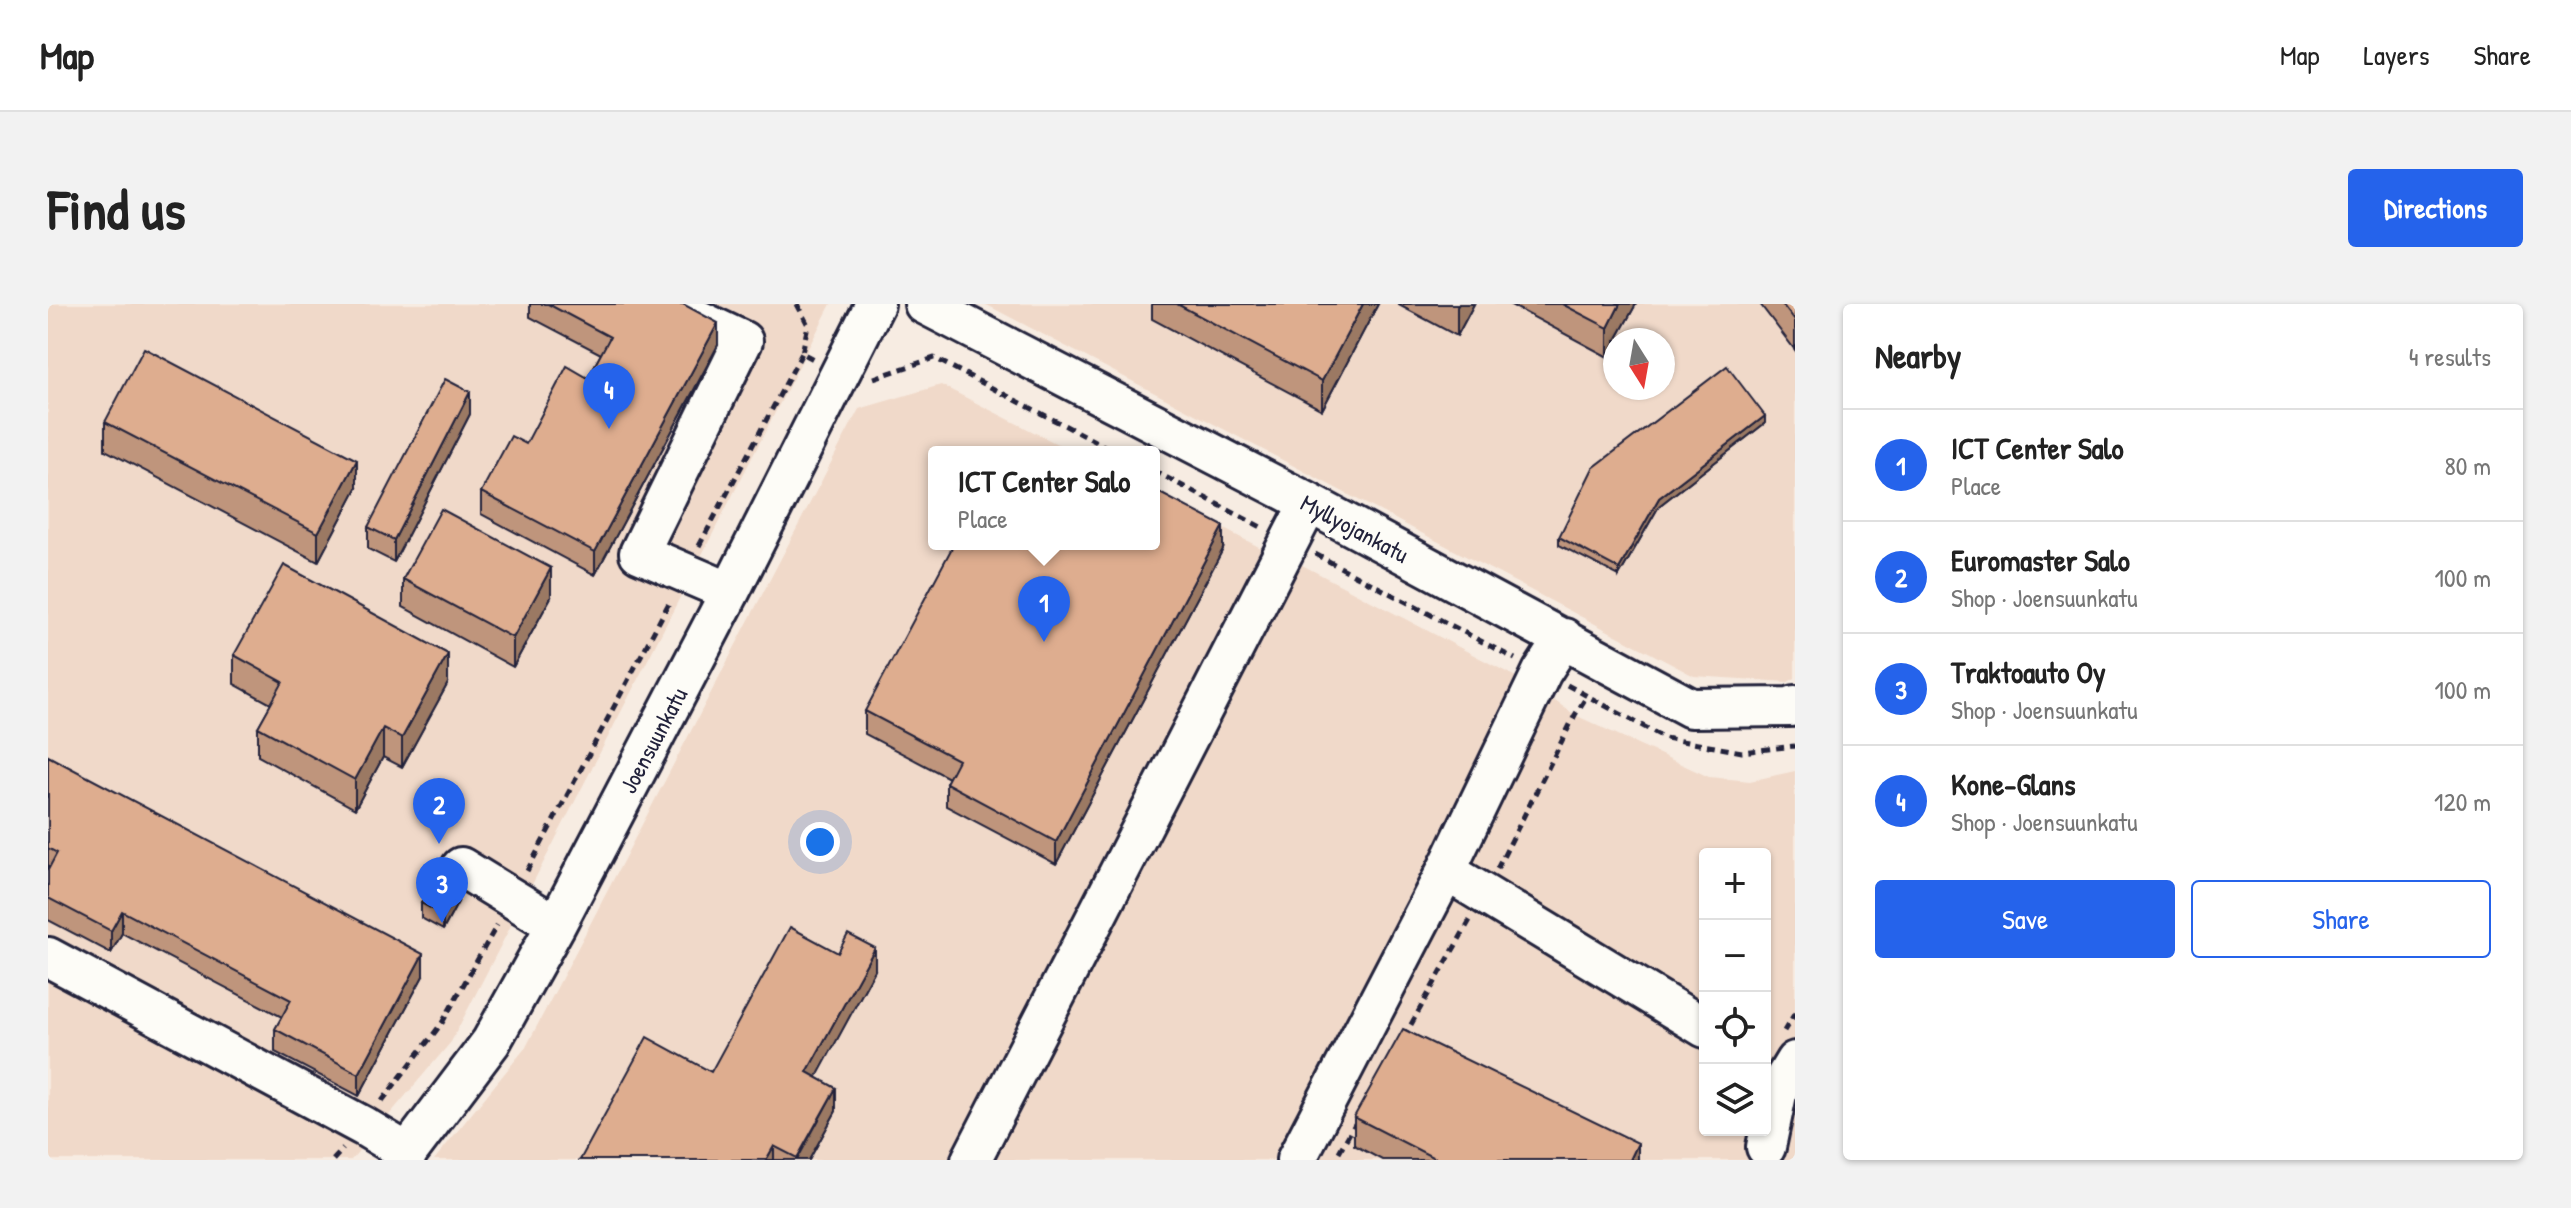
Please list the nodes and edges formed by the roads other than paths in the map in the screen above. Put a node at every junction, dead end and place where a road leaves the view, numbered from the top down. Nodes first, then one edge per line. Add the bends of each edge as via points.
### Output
1 (665, 304) edge
2 (875, 304) edge
3 (924, 304) edge
4 (1309, 503) junction
5 (730, 592) junction
6 (1564, 638) junction
7 (1795, 705) edge
8 (461, 867) dead end
9 (1446, 871) junction
10 (556, 925) junction
11 (48, 957) edge
12 (1699, 1024) edge
13 (1795, 1061) edge
14 (1765, 1146) edge
15 (405, 1157) edge
16 (975, 1159) edge
17 (1296, 1160) edge

1 - 5 street via 743,341 639,553
2 - 5 street, Joensuunkatu
3 - 4 street, Myllyojankatu
4 - 6 street, Myllyojankatu
4 - 16 street
5 - 10 street, Joensuunkatu
6 - 7 street, Myllyojankatu via 1691,708
6 - 9 street via 1542,672
8 - 10 street
9 - 12 street
9 - 17 street
10 - 15 street, Joensuunkatu via 491,1042
11 - 15 street via 363,1126
13 - 14 street via 1778,1089

